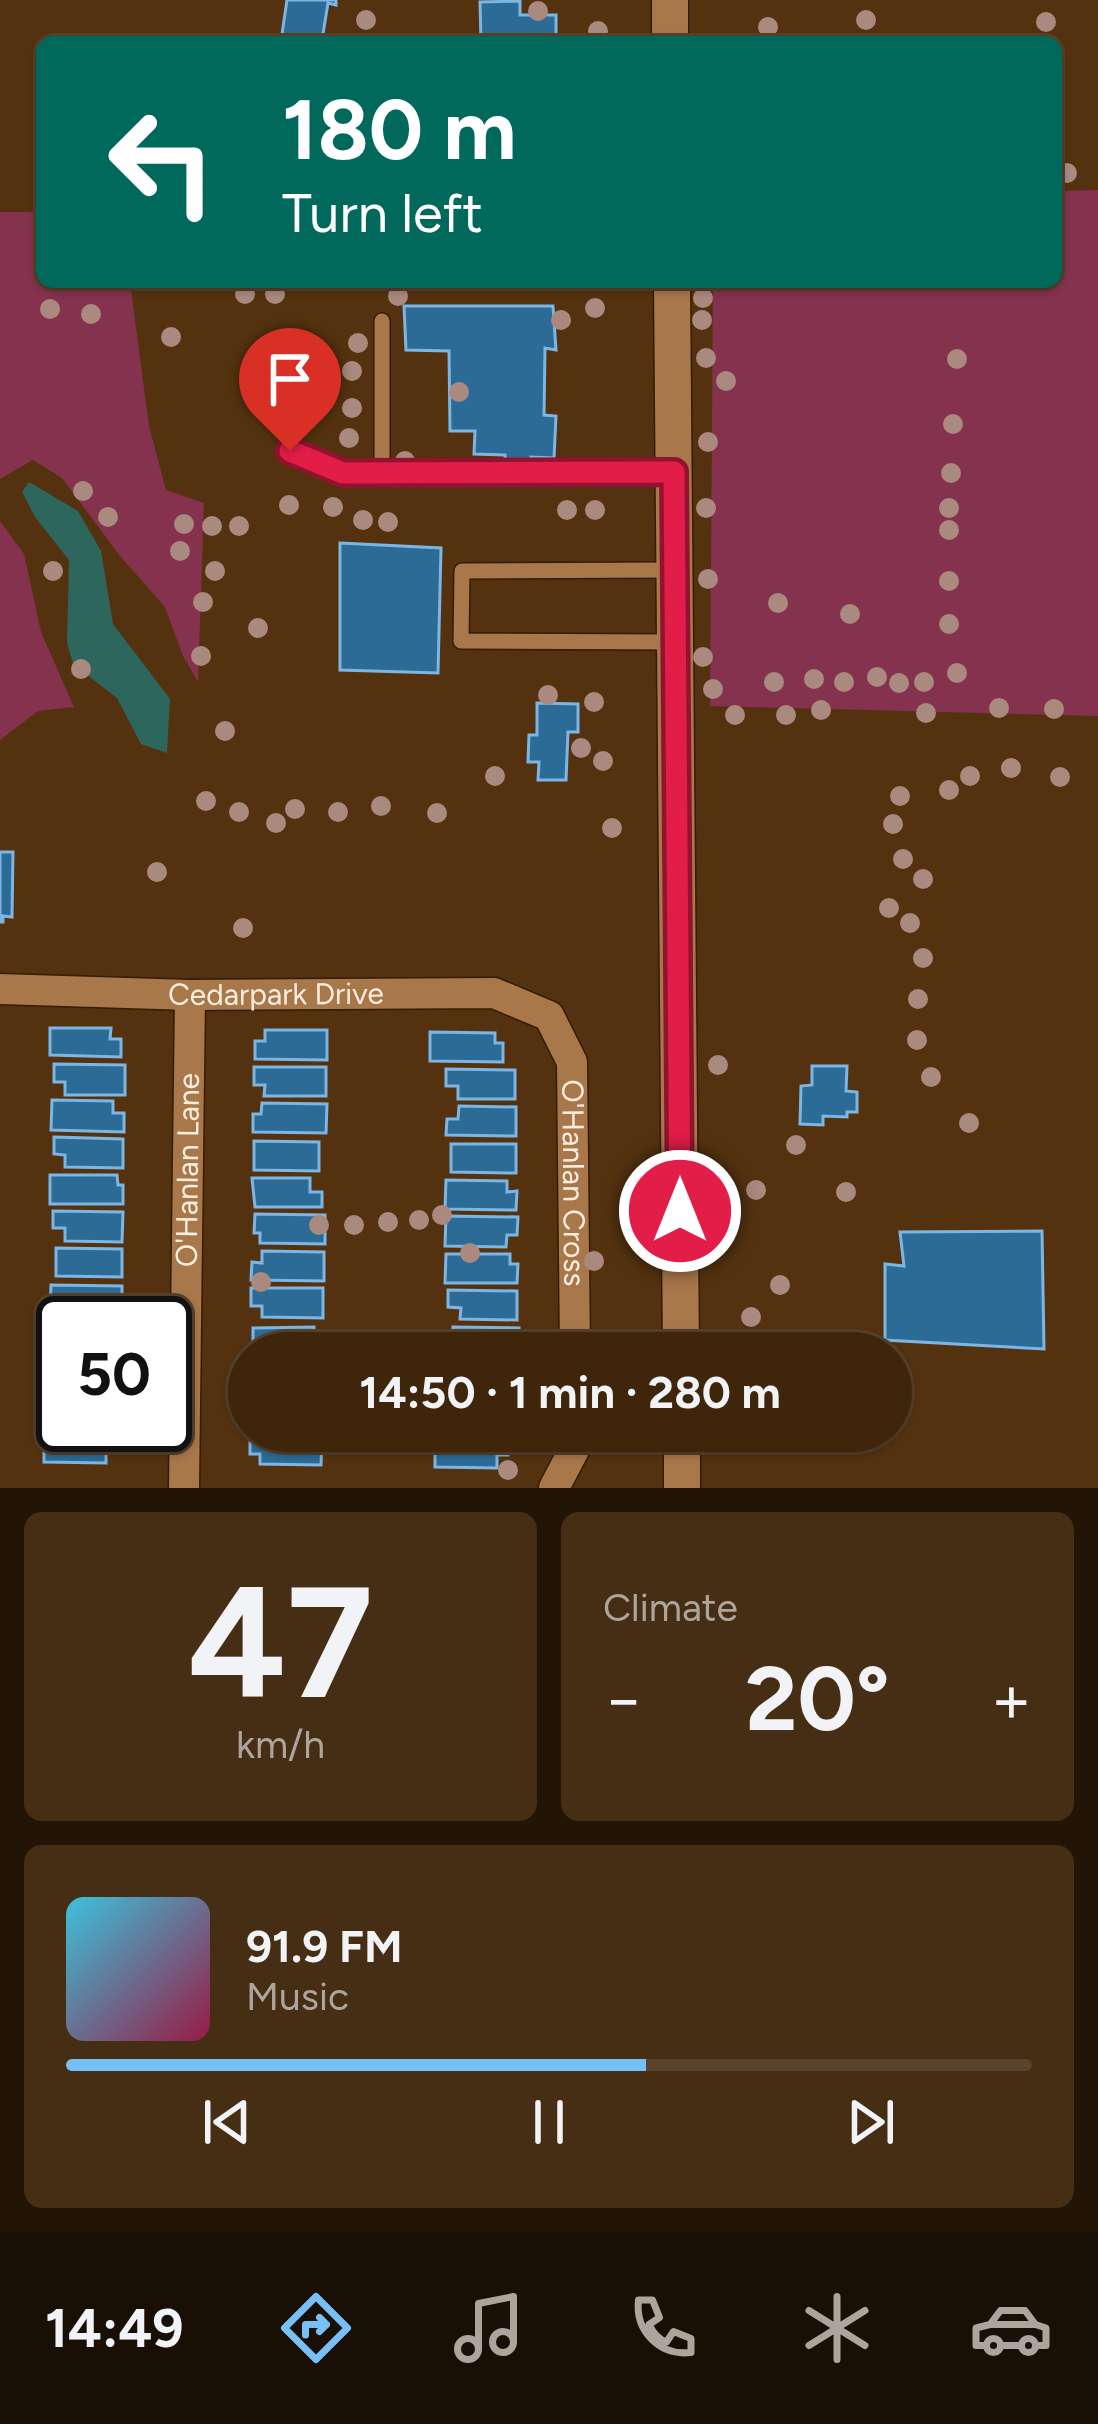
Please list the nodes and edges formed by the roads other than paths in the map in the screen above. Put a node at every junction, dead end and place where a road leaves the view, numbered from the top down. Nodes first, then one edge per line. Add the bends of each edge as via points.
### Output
1 (670, 0) edge
2 (670, 36) edge
3 (672, 288) edge
4 (382, 321) dead end
5 (290, 339) dead end
6 (674, 472) junction
7 (382, 473) junction
8 (674, 570) junction
9 (675, 642) junction
10 (0, 989) edge
11 (190, 995) junction
12 (549, 1016) joint
13 (575, 1332) edge
14 (681, 1332) edge
15 (573, 1452) edge
16 (682, 1452) edge
17 (184, 1488) edge
18 (554, 1488) edge
19 (682, 1488) edge

1 - 2 main road
3 - 6 main road
4 - 7 lane
5 - 7 lane via 290,451 343,473
6 - 7 lane
6 - 8 main road
8 - 9 main road
8 - 9 lane via 462,571 461,641
9 - 14 main road
10 - 11 street, Cedarpark Drive
11 - 12 street, Cedarpark Drive via 494,993
11 - 17 street, O'Hanlan Lane
12 - 13 street, O'Hanlan Cross via 572,1062
15 - 18 street
16 - 19 main road

